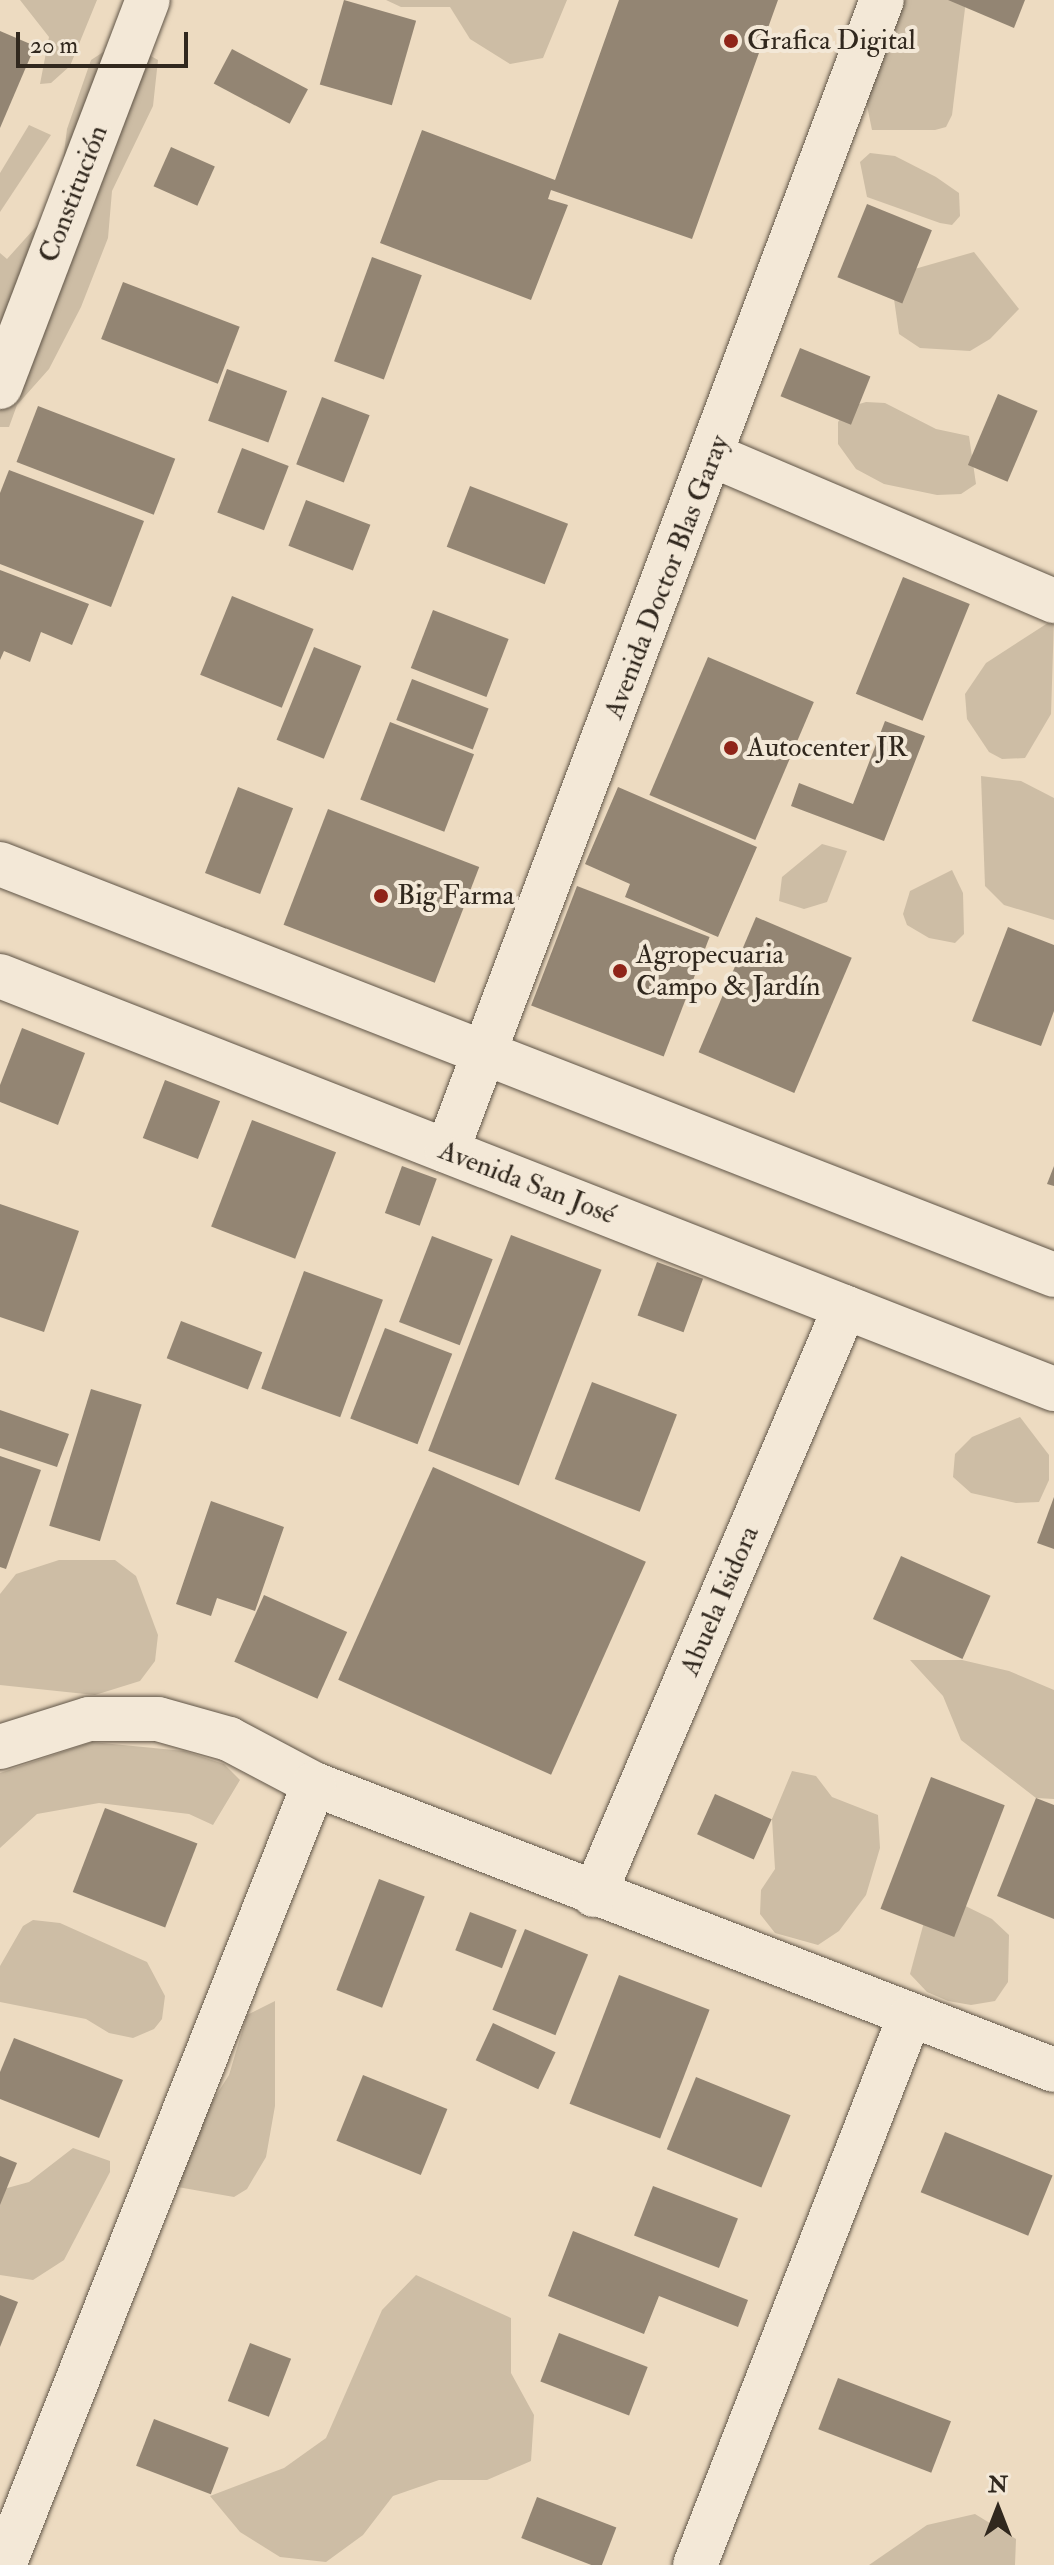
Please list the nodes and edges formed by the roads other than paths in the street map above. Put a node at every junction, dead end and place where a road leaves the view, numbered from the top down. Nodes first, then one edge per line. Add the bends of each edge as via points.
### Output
1 (148, 0) edge
2 (882, 0) edge
3 (0, 387) edge
4 (714, 456) junction
5 (1054, 601) edge
6 (0, 864) edge
7 (1, 978) edge
8 (485, 1054) junction
9 (447, 1151) junction
10 (1054, 1275) edge
11 (845, 1307) junction
12 (1054, 1389) edge
13 (0, 1747) edge
14 (314, 1784) junction
15 (594, 1895) junction
16 (909, 2018) junction
17 (1054, 2070) edge
18 (4, 2565) edge
19 (695, 2565) edge

1 - 3 street, Constitución
2 - 4 street, Avenida Doctor Blas Garay
4 - 5 street
4 - 8 street, Avenida Doctor Blas Garay
6 - 8 street
7 - 9 street, Avenida San José
8 - 9 street, Avenida Doctor Blas Garay
8 - 10 street
9 - 11 street, Avenida San José
11 - 12 street, Avenida San José
11 - 15 street, Abuela Isidora
13 - 14 street via 89,1719 158,1719 229,1739
14 - 15 street
14 - 18 street
15 - 16 street
16 - 17 street
16 - 19 street

